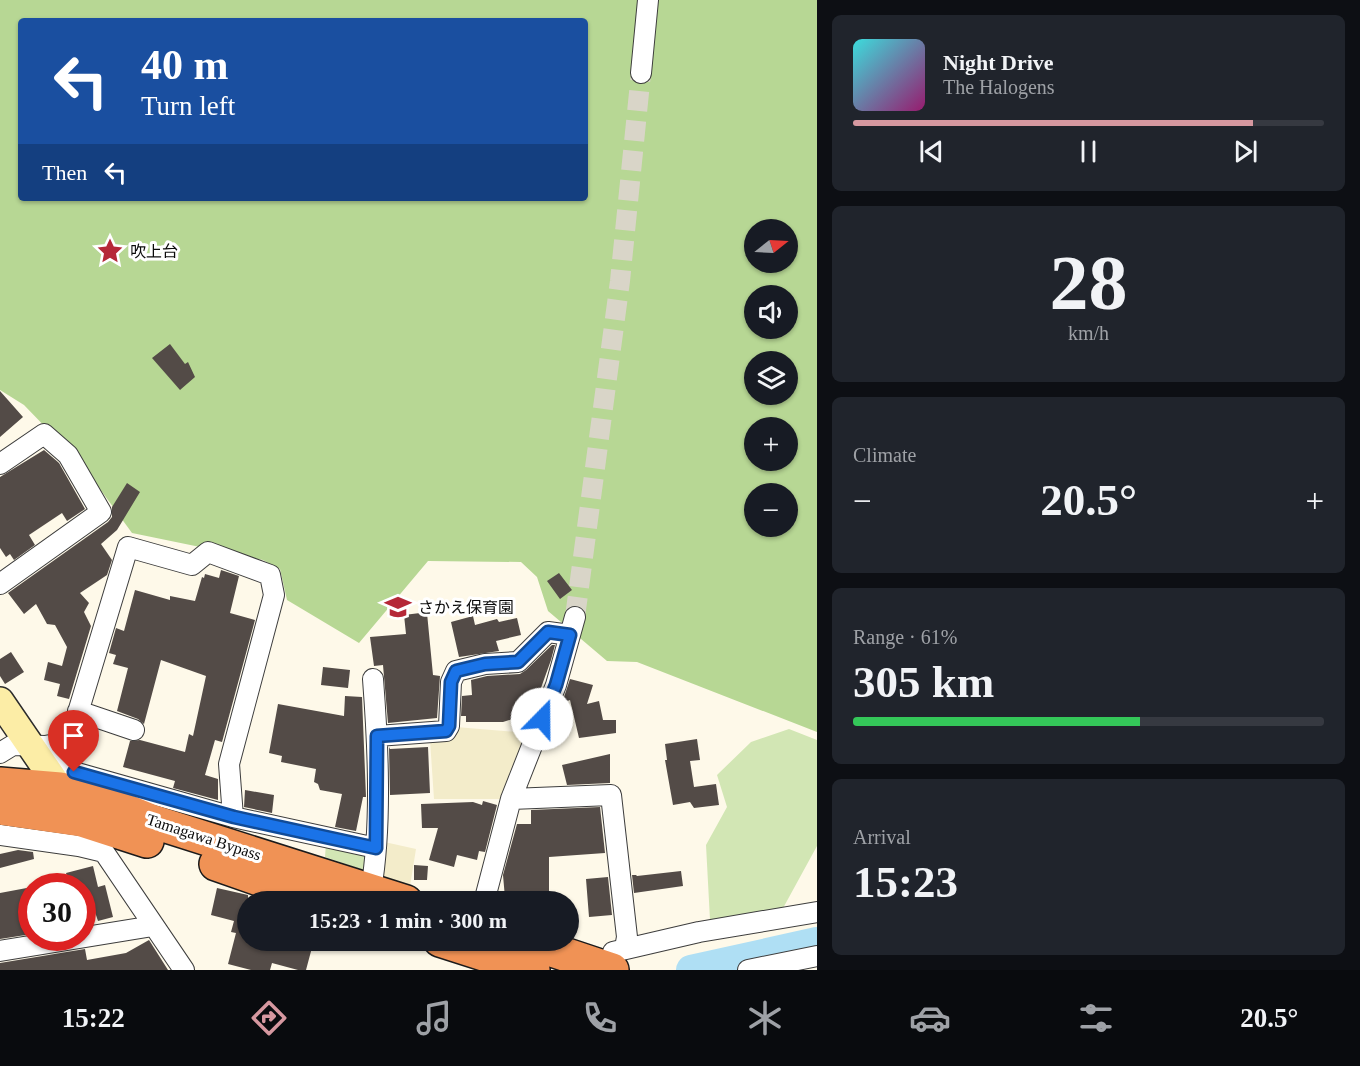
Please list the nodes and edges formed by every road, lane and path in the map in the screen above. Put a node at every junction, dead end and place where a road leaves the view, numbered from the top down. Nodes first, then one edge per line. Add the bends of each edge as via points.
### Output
1 (648, 0) edge
2 (641, 73) tunnel mouth
3 (0, 464) edge
4 (0, 584) edge
5 (373, 679) dead end
6 (0, 701) edge
7 (78, 711) junction
8 (134, 730) dead end
9 (377, 736) junction
10 (61, 743) junction
11 (28, 744) junction
12 (0, 753) edge
13 (0, 784) edge
14 (60, 789) junction
15 (511, 799) junction
16 (0, 808) edge
17 (234, 817) junction
18 (82, 820) junction
19 (0, 835) edge
20 (376, 848) junction
21 (104, 852) junction
22 (370, 890) junction
23 (292, 891) edge
24 (373, 891) edge
25 (487, 891) edge
26 (817, 912) edge
27 (153, 926) junction
28 (0, 951) edge
29 (569, 951) edge
30 (473, 954) edge
31 (817, 956) edge
32 (607, 960) edge
33 (184, 970) edge
34 (533, 970) edge
35 (748, 970) edge

1 - 2 street
3 - 4 street via 44,434 68,455 101,512
5 - 9 street
6 - 11 street
7 - 8 street
7 - 10 street via 73,729
7 - 17 street via 128,547 192,565 208,552 270,574 274,595 229,764
9 - 15 street via 446,731 451,682 456,671 518,662 548,632 573,626 556,685
9 - 20 street
10 - 11 street
10 - 17 street via 62,758 74,772
11 - 12 street via 13,745
11 - 14 street
13 - 14 highway, Tamagawa Bypass
14 - 18 street
14 - 22 highway, Tamagawa Bypass
15 - 25 street
15 - 32 street via 611,795 627,937
16 - 18 highway, Tamagawa Bypass
17 - 20 street
18 - 21 street
18 - 23 highway, Tamagawa Bypass
19 - 21 street
20 - 22 street
21 - 27 street
22 - 24 highway, Tamagawa Bypass
26 - 32 street via 699,933
27 - 28 street
27 - 33 street
29 - 32 highway
30 - 34 highway
31 - 35 street

